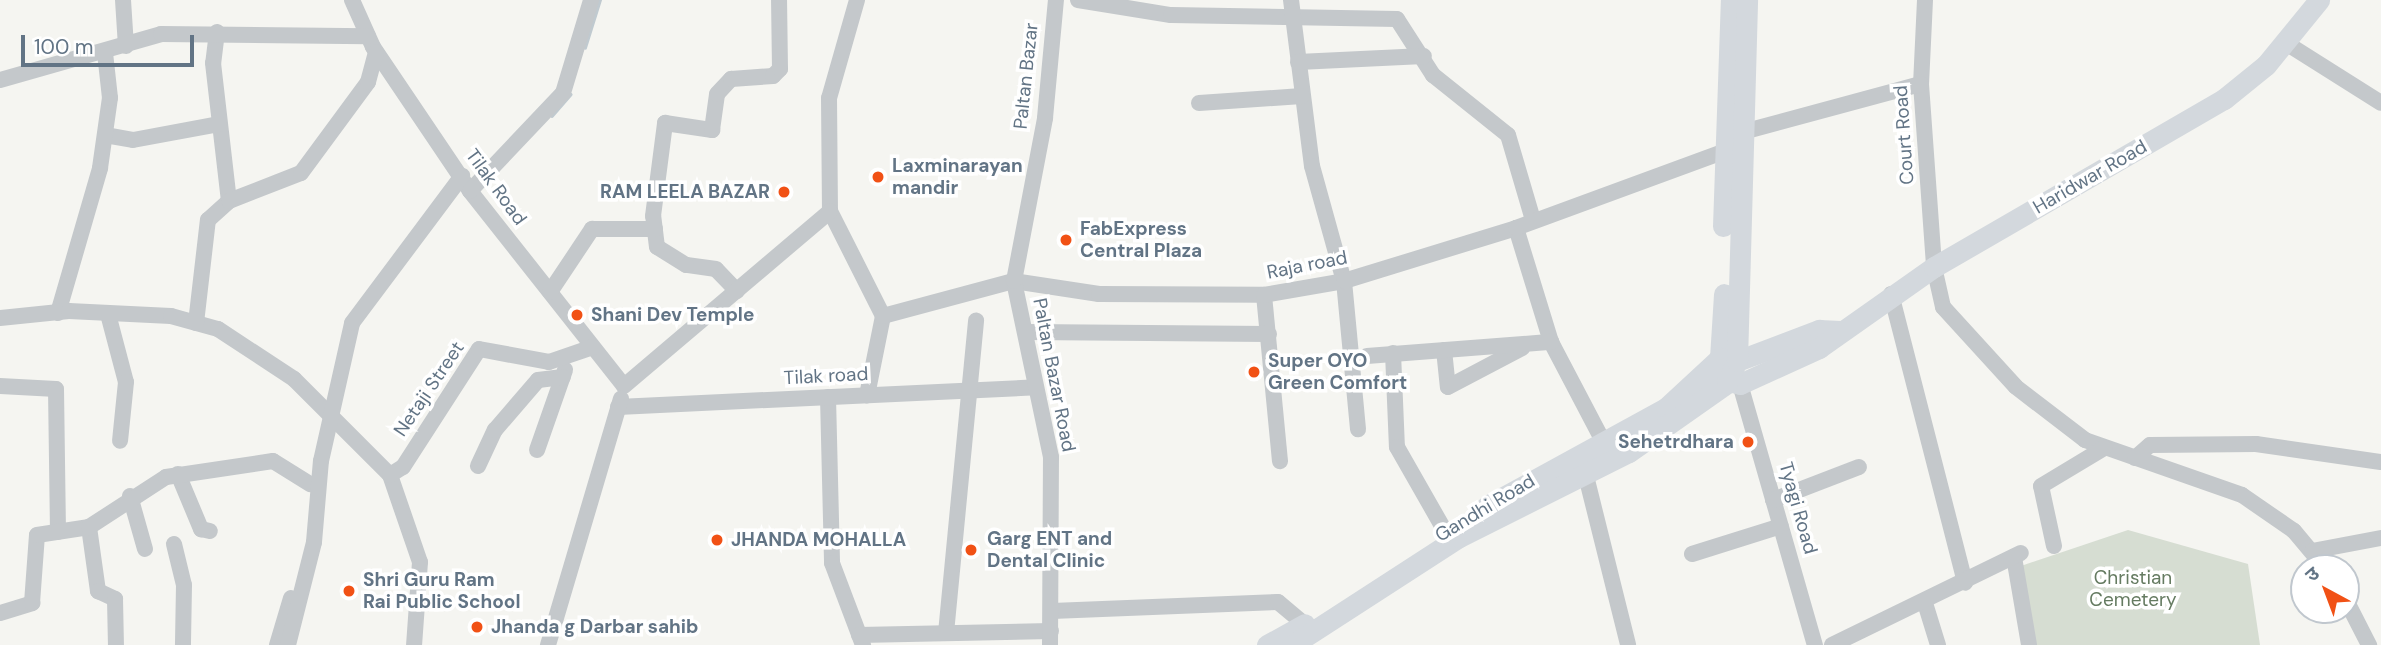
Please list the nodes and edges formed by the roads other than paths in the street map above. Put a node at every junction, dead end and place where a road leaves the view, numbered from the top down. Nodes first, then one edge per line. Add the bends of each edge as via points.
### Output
1 (123, 0) edge
2 (352, 0) edge
3 (591, 0) edge
4 (779, 0) edge
5 (857, 0) edge
6 (1056, 0) edge
7 (1078, 0) edge
8 (1731, 0) edge
9 (1747, 0) edge
10 (1925, 0) edge
11 (2319, 0) edge
12 (1291, 8) edge
13 (217, 32) junction
14 (368, 36) junction
15 (2286, 43) junction
16 (126, 46) junction
17 (376, 51) junction
18 (105, 53) junction
19 (1424, 56) junction
20 (1298, 62) junction
21 (0, 80) edge
22 (1921, 84) junction
23 (1302, 96) junction
24 (1199, 103) dead end
25 (2381, 103) edge
26 (219, 124) junction
27 (1740, 133) junction
28 (104, 135) junction
29 (1723, 152) junction
30 (463, 179) junction
31 (229, 201) junction
32 (830, 211) junction
33 (1534, 220) junction
34 (1516, 228) junction
35 (655, 229) junction
36 (1934, 267) junction
37 (1014, 281) junction
38 (1344, 281) junction
39 (737, 291) junction
40 (550, 292) junction
41 (1264, 295) junction
42 (1891, 295) junction
43 (58, 313) junction
44 (108, 313) junction
45 (883, 316) junction
46 (0, 318) edge
47 (976, 320) dead end
48 (196, 323) junction
49 (1840, 331) junction
50 (1027, 332) junction
51 (1269, 334) junction
52 (1551, 342) junction
53 (1530, 344) junction
54 (593, 346) junction
55 (1444, 350) junction
56 (1393, 353) junction
57 (1367, 356) dead end
58 (569, 359) junction
59 (1729, 359) junction
60 (1706, 376) junction
61 (563, 377) junction
62 (1733, 383) junction
63 (0, 386) edge
64 (624, 386) junction
65 (1036, 387) junction
66 (965, 393) junction
67 (867, 395) junction
68 (828, 397) junction
69 (618, 407) junction
70 (332, 414) junction
71 (1358, 429) dead end
72 (120, 441) dead end
73 (1604, 443) junction
74 (2104, 448) junction
75 (537, 450) dead end
76 (2135, 458) junction
77 (1280, 461) dead end
78 (2381, 462) edge
79 (478, 466) dead end
80 (1859, 467) dead end
81 (1585, 472) junction
82 (178, 474) junction
83 (390, 475) junction
84 (310, 484) junction
85 (130, 496) junction
86 (1773, 500) junction
87 (1781, 526) junction
88 (89, 527) junction
89 (210, 531) dead end
90 (1445, 531) junction
91 (58, 532) junction
92 (2381, 538) edge
93 (174, 544) dead end
94 (2054, 546) dead end
95 (145, 549) dead end
96 (2312, 551) junction
97 (1692, 554) dead end
98 (2314, 554) edge
99 (1965, 583) junction
100 (1926, 603) junction
101 (1052, 611) junction
102 (0, 613) edge
103 (2359, 624) edge
104 (1312, 634) edge
105 (943, 637) edge
106 (1050, 638) edge
107 (861, 640) edge
108 (116, 645) edge
109 (183, 645) edge
110 (277, 645) edge
111 (288, 645) edge
112 (414, 645) edge
113 (548, 645) edge
114 (1267, 645) edge
115 (1292, 645) edge
116 (1628, 645) edge
117 (1815, 645) edge
118 (1832, 645) edge
119 (1938, 645) edge
120 (2029, 645) edge
121 (2370, 645) edge

1 - 16 street
2 - 14 street, Tilak Road
3 - 30 street via 563,93
4 - 35 street via 780,68 773,76 731,79 717,94 712,130 665,123
5 - 32 street via 829,98
6 - 37 street, Paltan Bazar via 1045,118
7 - 12 street via 1171,15
8 - 29 main road
9 - 27 main road
10 - 22 street, Court Road
11 - 15 main road, Haridwar Road
12 - 19 street via 1397,19
12 - 20 street
13 - 14 street
13 - 16 street via 161,34
13 - 26 street
14 - 17 street, Tilak Road
15 - 25 street
15 - 36 main road, Haridwar Road via 2224,99
16 - 18 street
17 - 30 street, Tilak Road
17 - 31 street via 368,82 301,173
18 - 21 street
18 - 28 street via 110,98
19 - 20 street
19 - 33 street via 1433,75 1508,135
20 - 23 street
22 - 27 street
22 - 36 street, Court Road
23 - 24 street
23 - 38 street via 1312,166
26 - 28 street via 133,140
26 - 31 street
27 - 59 main road
28 - 43 street
29 - 33 street, Raja road
29 - 59 main road
30 - 40 street, Tilak Road
30 - 70 street via 352,323
31 - 48 street via 208,220
32 - 39 street
32 - 45 street
33 - 34 street, Raja road
34 - 38 street, Raja road
34 - 52 street
35 - 39 street via 661,251 694,267 716,269
35 - 40 street via 592,229
36 - 42 main road, Haridwar Road
36 - 74 street, Court Road via 1943,307 2016,387
37 - 41 street, Raja road via 1099,293
37 - 45 street, Raja road
37 - 50 street, Paltan Bazar Road
38 - 41 street, Raja road
38 - 71 street
39 - 64 street
40 - 54 street, Tilak Road
41 - 51 street
42 - 49 main road, Haridwar Road
42 - 99 street
43 - 44 street
43 - 46 street
44 - 48 street
44 - 72 street via 126,382
45 - 67 street
47 - 66 street
48 - 70 street via 249,349
49 - 59 main road, Haridwar Road via 1819,330
49 - 62 main road, Haridwar Road via 1819,348
50 - 51 street
50 - 65 street, Paltan Bazar Road
51 - 77 street
52 - 53 street
52 - 73 street
53 - 55 street
53 - 55 street via 1448,387
54 - 58 street
54 - 64 street, Tilak Road
55 - 56 street
56 - 57 street
56 - 90 street via 1397,447
58 - 61 street
58 - 83 street, Netaji Street via 479,349 403,467
59 - 60 main road, Gandhi Road
59 - 62 main road
60 - 62 main road
60 - 73 main road, Gandhi Road
61 - 75 street
61 - 79 street via 538,380 495,430
62 - 81 main road, Gandhi Road via 1629,452
62 - 86 street, Tyagi Road
63 - 91 street via 56,389
64 - 69 street
65 - 66 street, Tilak road
65 - 101 street, Paltan Bazar Road via 1051,457
66 - 67 street, Tilak road
66 - 105 street
67 - 68 street, Tilak road
68 - 69 street, Tilak road
68 - 107 street via 832,563
69 - 113 street
70 - 83 street
70 - 84 street
70 - 111 street via 321,461 314,542
73 - 90 main road, Gandhi Road
74 - 76 street, Court Road
74 - 94 street via 2041,486
76 - 78 street via 2150,445 2256,444
76 - 96 street, Court Road via 2242,495
80 - 86 street
81 - 104 main road, Gandhi Road via 1459,537
81 - 116 street
82 - 84 street via 273,461
82 - 85 street
82 - 89 street via 201,529
83 - 112 street via 420,562
84 - 110 street via 305,550
85 - 88 street
85 - 95 street
86 - 87 street, Tyagi Road
87 - 97 street
87 - 117 street, Tyagi Road
88 - 91 street
88 - 108 street via 98,591 115,599
90 - 104 main road, Gandhi Road
91 - 102 street via 35,538 30,605
92 - 96 street
93 - 109 street via 184,585
96 - 98 street, Court Road
99 - 100 street
99 - 120 street via 2017,555
100 - 118 street
100 - 119 street
101 - 104 street via 1278,602
101 - 106 street, Paltan Bazar Road
103 - 121 street
104 - 114 main road, Gandhi Road
104 - 115 main road, Gandhi Road
105 - 106 street
105 - 107 street

